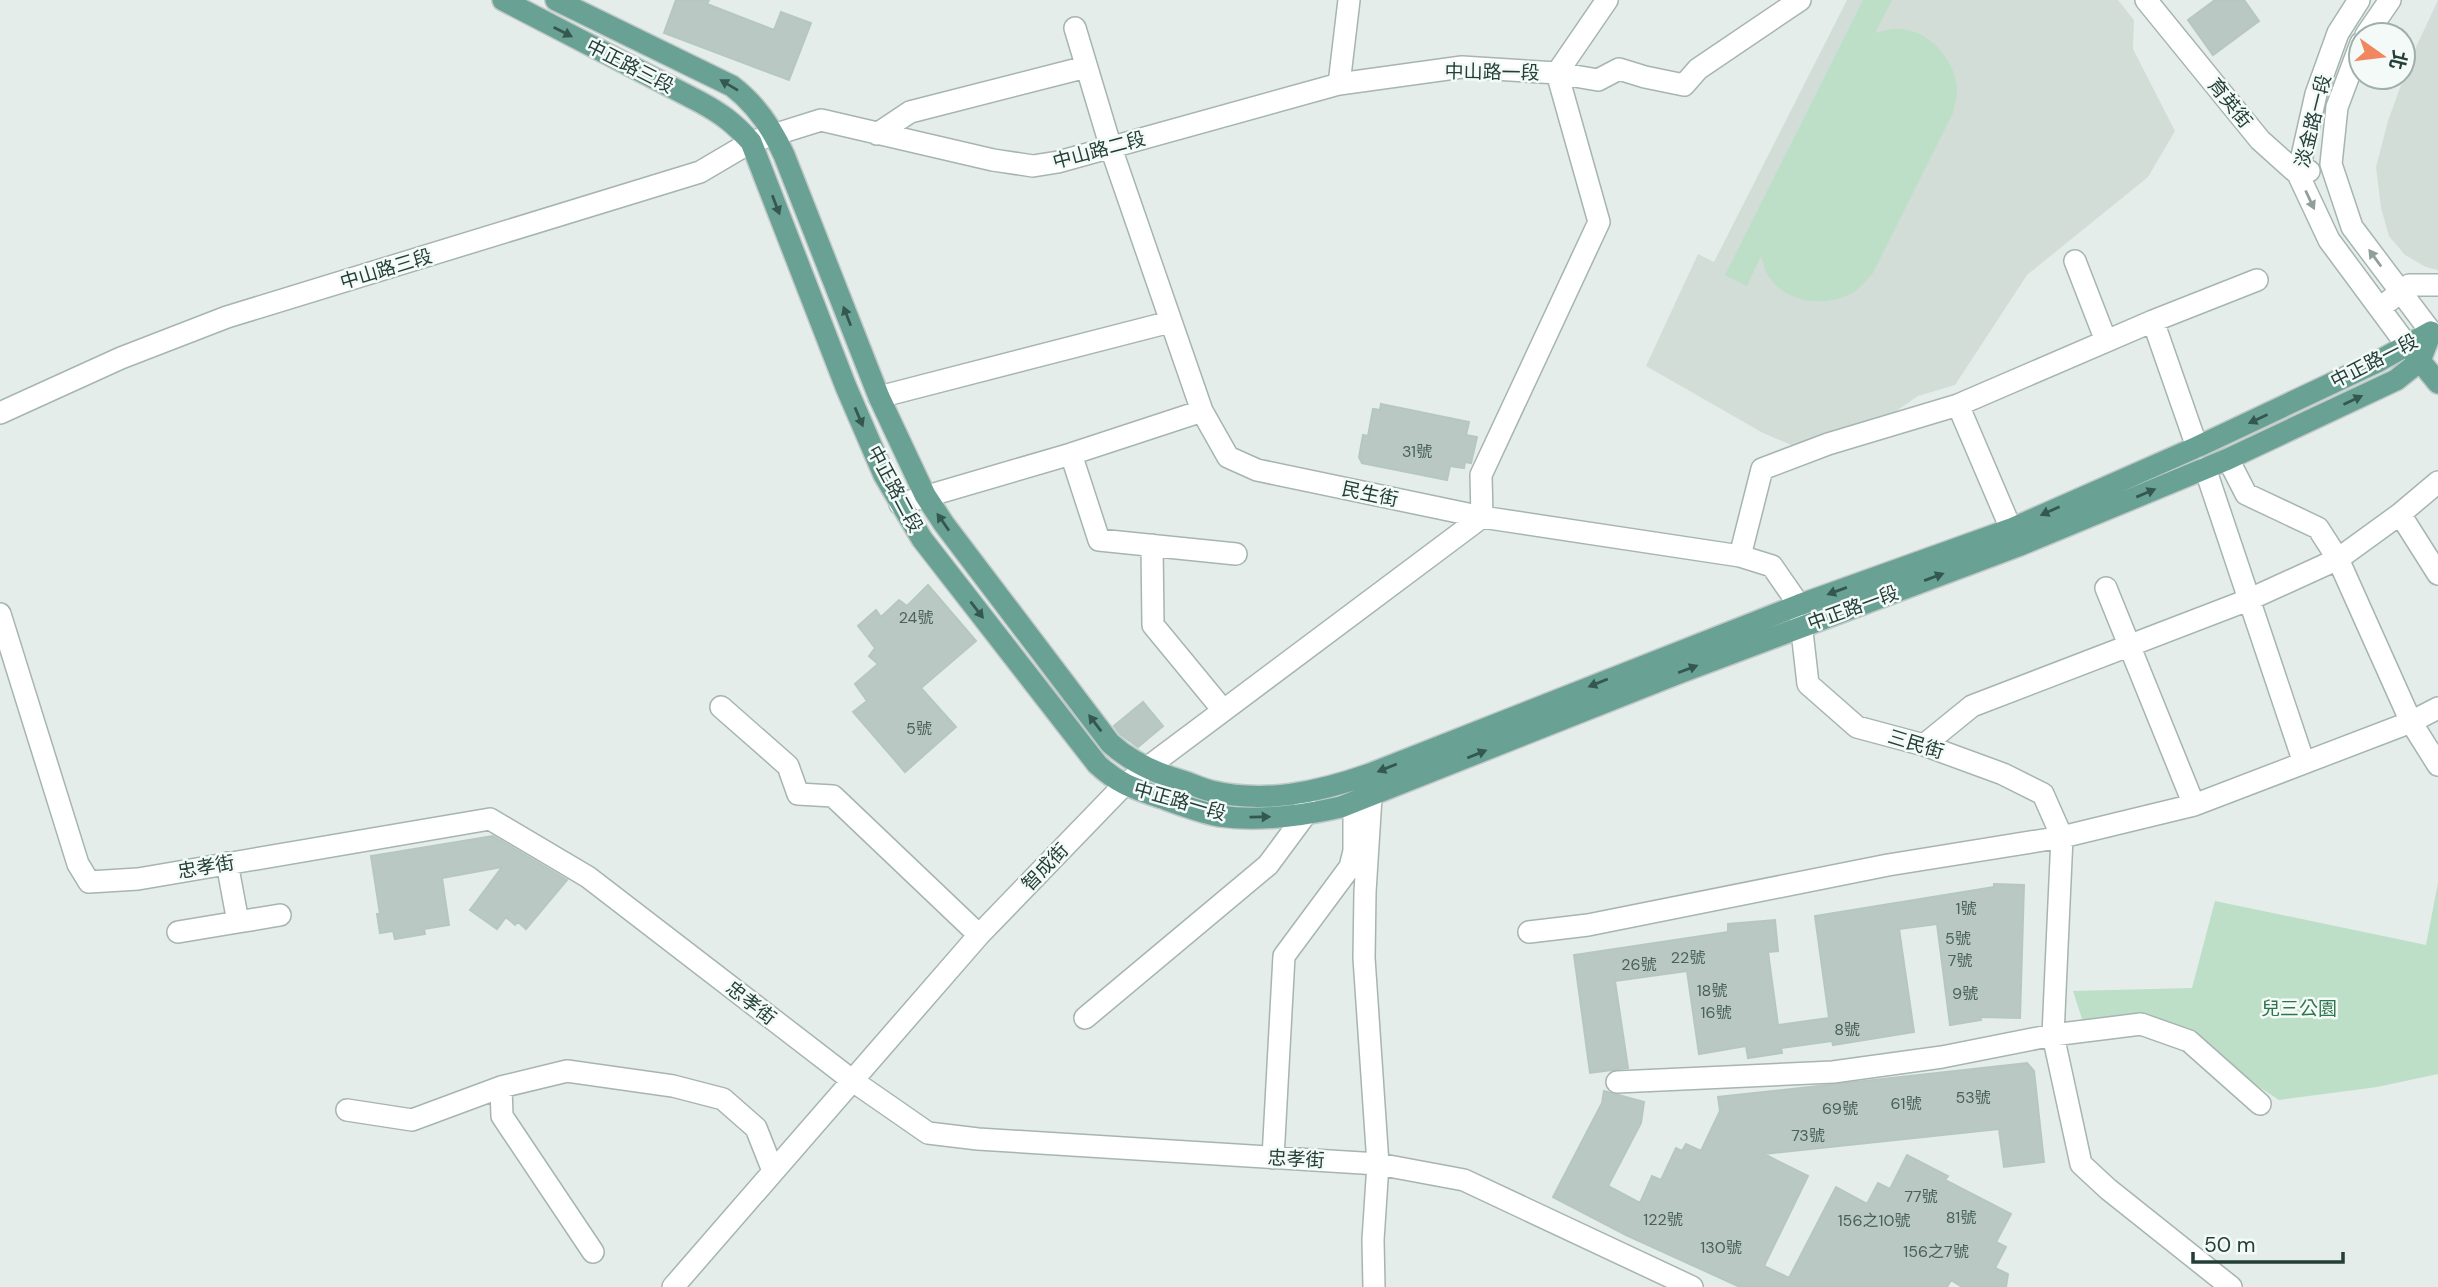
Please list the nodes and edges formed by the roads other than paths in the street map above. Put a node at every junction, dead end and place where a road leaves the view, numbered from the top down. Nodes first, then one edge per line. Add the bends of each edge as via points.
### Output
1 (503, 0) edge
2 (556, 0) edge
3 (1349, 0) edge
4 (1606, 0) edge
5 (1800, 0) edge
6 (2146, 0) edge
7 (2359, 0) edge
8 (2390, 0) edge
9 (2376, 21) edge
10 (1075, 28) dead end
11 (1087, 67) junction
12 (1557, 73) junction
13 (2347, 80) edge
14 (1339, 84) junction
15 (775, 134) junction
16 (877, 134) junction
17 (751, 142) junction
18 (1111, 148) junction
19 (2331, 164) junction
20 (2298, 174) junction
21 (2075, 261) dead end
22 (2257, 280) dead end
23 (2438, 285) edge
24 (2400, 294) junction
25 (2378, 307) junction
26 (1170, 321) junction
27 (2153, 321) junction
28 (2434, 337) edge
29 (2106, 341) junction
30 (2406, 344) junction
31 (2420, 361) junction
32 (2438, 383) edge
33 (879, 397) junction
34 (1958, 405) junction
35 (1202, 411) junction
36 (0, 413) edge
37 (2197, 447) junction
38 (1071, 454) junction
39 (2228, 459) junction
40 (2206, 468) junction
41 (2438, 482) edge
42 (925, 495) junction
43 (901, 504) junction
44 (2400, 514) junction
45 (1482, 517) junction
46 (2011, 529) junction
47 (1152, 545) junction
48 (1236, 554) dead end
49 (1740, 556) junction
50 (2338, 559) junction
51 (2438, 574) edge
52 (2106, 588) dead end
53 (2248, 600) junction
54 (1799, 605) junction
55 (0, 614) edge
56 (1801, 627) junction
57 (2129, 647) junction
58 (721, 707) dead end
59 (2438, 708) edge
60 (1223, 710) junction
61 (2411, 722) junction
62 (1924, 745) junction
63 (2304, 763) junction
64 (2438, 765) edge
65 (1145, 767) junction
66 (1124, 785) junction
67 (1305, 792) junction
68 (1363, 800) junction
69 (2194, 806) junction
70 (1304, 815) junction
71 (2062, 836) junction
72 (227, 863) junction
73 (280, 915) dead end
74 (238, 922) junction
75 (178, 932) dead end
76 (1529, 932) dead end
77 (979, 935) junction
78 (1085, 1018) dead end
79 (2053, 1035) junction
80 (853, 1081) junction
81 (1617, 1082) dead end
82 (501, 1087) junction
83 (2260, 1104) dead end
84 (347, 1110) dead end
85 (1273, 1158) junction
86 (1378, 1164) junction
87 (773, 1171) junction
88 (593, 1252) dead end
89 (673, 1287) edge
90 (1374, 1287) edge
91 (1692, 1287) edge
92 (2231, 1287) edge

1 -> 17 main road, 中正路三段 via 726,116
15 -> 2 main road, 中正路三段 via 733,86
3 - 14 street
4 - 12 street, 中山路一段
5 - 12 street via 1698,69 1684,85 1619,69 1598,80
6 - 20 street, 育英街 via 2260,140
7 - 20 street, 淡金路一段 via 2338,33 2316,94
8 - 9 street
10 - 11 street, 民生街
11 - 16 street via 910,112
11 - 18 street, 民生街
12 - 14 street, 中山路一段 via 1462,67
12 - 45 street via 1599,222 1481,475
13 - 19 street, 淡金路一段 via 2337,107
14 - 18 street, 中山路二段
15 - 16 street, 中山路二段 via 821,120
15 - 17 street, 中山路三段
33 -> 15 main road, 中正路二段
16 - 18 street, 中山路二段 via 1033,166
17 - 36 street, 中山路三段 via 700,172 227,317 121,358
17 -> 43 main road, 中正路二段 via 846,387
18 - 26 street, 民生街
19 - 20 street
24 -> 19 street, 淡金路一段 via 2352,227
20 -> 25 street, 淡金路一段 via 2329,240
21 - 29 street
22 - 27 street
23 - 24 street via 2409,285
24 - 25 street
24 - 28 street, 淡金路一段
25 - 30 street, 淡金路一段
26 - 33 street
26 - 35 street, 民生街
27 - 29 street
27 - 37 street
28 - 30 main road, 中正路一段
28 - 31 main road, 中正路一段
29 - 34 street
30 - 31 main road
30 -> 37 main road, 中正路一段
31 - 32 main road
39 -> 31 main road, 中正路一段 via 2396,380
33 - 42 main road, 中正路二段
34 - 46 street
34 - 49 street via 1762,469
35 - 38 street
35 - 45 street, 民生街 via 1228,457 1257,470
37 -> 46 main road, 中正路一段
38 - 42 street
38 - 47 street via 1099,540
39 - 40 main road, 中正路一段
39 - 50 street via 2246,494 2318,528
40 - 53 street
56 -> 40 main road, 中正路一段 via 2018,546
41 - 44 street
42 - 43 street
65 -> 42 main road, 中正路二段 via 1110,743
43 -> 66 main road, 中正路二段 via 922,539 1097,764
44 - 50 street
44 - 51 street
45 - 49 street, 民生街
45 - 60 street, 智成街
46 -> 54 main road, 中正路一段
47 - 48 street
47 - 60 street via 1153,625
49 - 54 street, 民生街 via 1772,566
50 - 53 street
50 - 61 street
52 - 57 street
53 - 57 street
53 - 63 street
54 - 56 street, 民生街
54 -> 67 main road, 中正路一段 via 1370,774
55 - 72 street, 忠孝街 via 78,863 89,882 138,879
56 - 62 street, 三民街 via 1808,684 1857,727
68 -> 56 main road, 中正路一段
57 - 62 street via 1972,706
57 - 69 street
58 - 77 street via 788,766 797,794 833,796
59 - 61 street
60 - 65 street, 智成街
61 - 63 street
61 - 64 street
62 - 71 street, 三民街 via 2043,794
63 - 69 street
65 - 66 street, 智成街
65 - 67 main road, 中正路一段 via 1211,791 1251,797
66 -> 70 main road, 中正路一段 via 1220,816
66 - 77 street, 智成街
67 - 70 street
68 - 70 main road, 中正路一段
68 - 85 street via 1350,867 1284,956
68 - 86 street via 1364,958
69 - 71 street
70 - 78 street via 1268,865
71 - 76 street via 1888,864 1588,925
71 - 79 street
72 - 74 street
72 - 80 street, 忠孝街 via 490,818 588,877
73 - 74 street
74 - 75 street
77 - 80 street, 智成街
79 - 81 street via 1833,1072
79 - 83 street via 2141,1024 2189,1041
79 - 92 street via 2081,1164
80 - 85 street, 忠孝街 via 928,1133
80 - 87 street, 智成街
82 - 84 street via 412,1120
82 - 87 street via 567,1071 673,1086 723,1099 756,1128
82 - 88 street via 502,1116
85 - 86 street, 忠孝街
86 - 90 street
86 - 91 street, 忠孝街 via 1464,1180
87 - 89 street, 智成街

